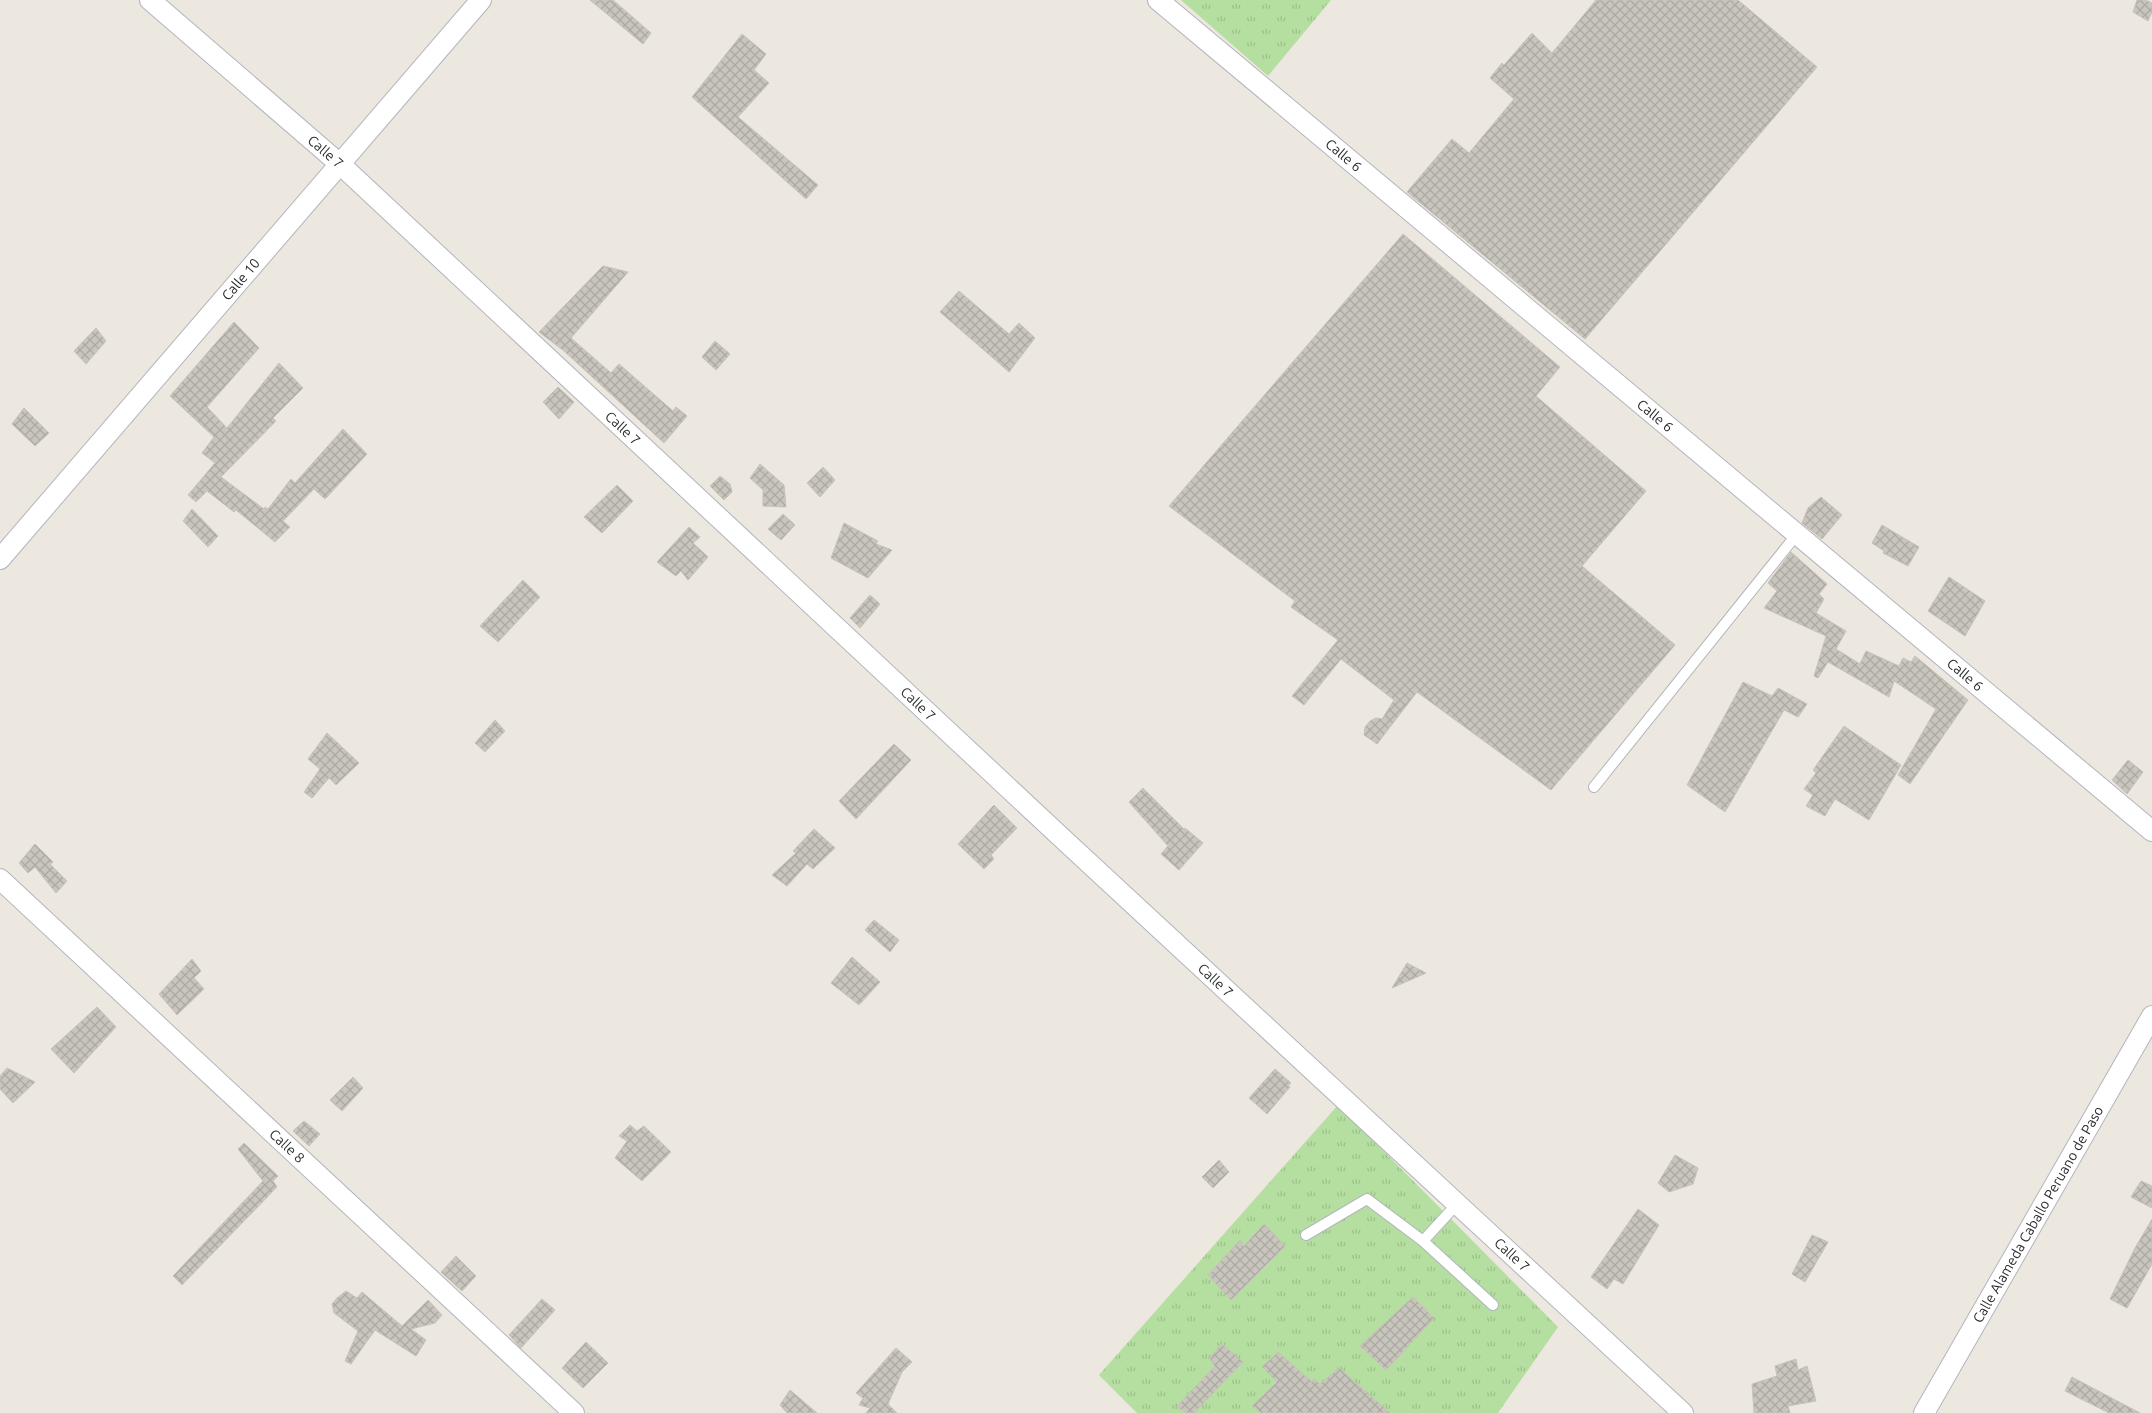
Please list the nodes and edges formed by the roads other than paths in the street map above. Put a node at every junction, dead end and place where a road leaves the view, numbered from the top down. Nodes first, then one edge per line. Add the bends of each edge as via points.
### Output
1 (150, 0) edge
2 (481, 0) edge
3 (1158, 0) edge
4 (341, 165) junction
5 (1797, 534) junction
6 (0, 559) edge
7 (1594, 787) dead end
8 (2152, 831) edge
9 (0, 879) edge
10 (2152, 1016) edge
11 (1457, 1204) junction
12 (1306, 1235) dead end
13 (1423, 1241) junction
14 (1493, 1305) dead end
15 (574, 1413) edge
16 (1683, 1413) edge
17 (1924, 1413) edge

1 - 4 street, Calle 7
2 - 4 street, Calle 10
3 - 5 street, Calle 6
4 - 6 street, Calle 10
4 - 11 street, Calle 7
5 - 7 lane
5 - 8 street, Calle 6
9 - 15 street, Calle 8
10 - 17 street, Calle Alameda Caballo Peruano de Paso
11 - 13 lane
11 - 16 street, Calle 7
12 - 13 lane via 1366,1199
13 - 14 lane

